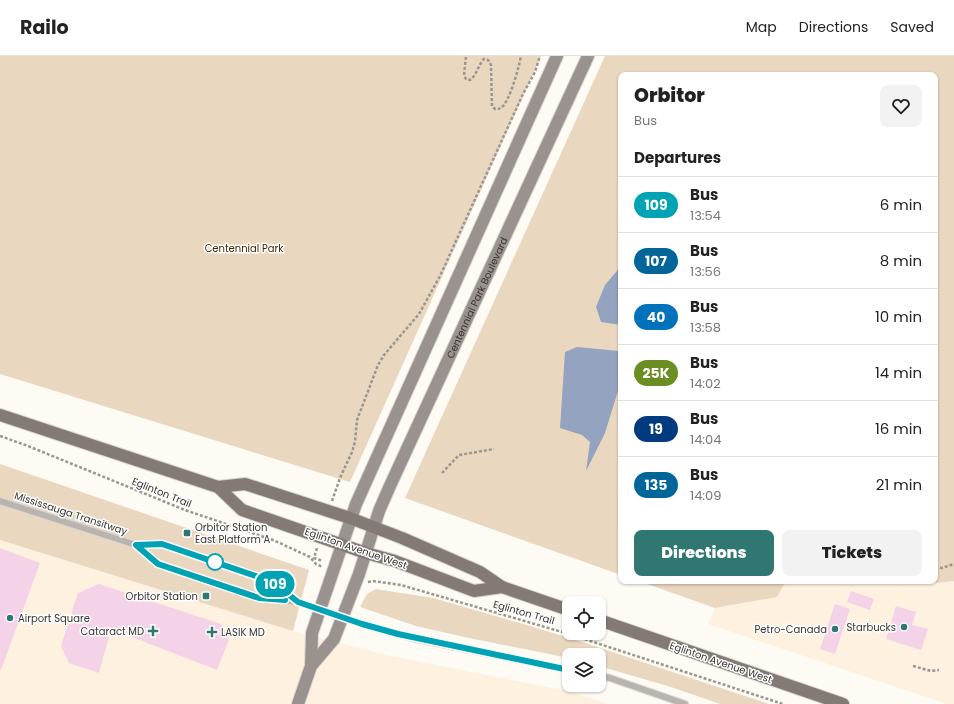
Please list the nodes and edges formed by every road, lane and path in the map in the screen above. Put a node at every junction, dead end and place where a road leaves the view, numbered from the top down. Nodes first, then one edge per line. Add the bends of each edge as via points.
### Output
1 (521, 56) edge
2 (540, 56) edge
3 (557, 56) edge
4 (588, 56) edge
5 (466, 57) edge
6 (0, 415) edge
7 (0, 436) edge
8 (494, 449) dead end
9 (442, 473) dead end
10 (218, 487) junction
11 (333, 498) dead end
12 (0, 501) edge
13 (350, 518) junction
14 (374, 527) junction
15 (343, 538) junction
16 (136, 545) junction
17 (366, 553) junction
18 (316, 564) dead end
19 (954, 564) edge
20 (938, 568) edge
21 (372, 581) dead end
22 (502, 587) junction
23 (562, 608) edge
24 (606, 622) edge
25 (362, 624) dead end
26 (311, 666) junction
27 (913, 666) dead end
28 (562, 669) edge
29 (939, 670) dead end
30 (606, 677) edge
31 (298, 704) edge
32 (685, 704) edge
33 (783, 704) edge
34 (843, 704) edge

1 - 5 path via 512,88 499,109 492,106 491,65 488,60 484,59 480,63 470,80 464,75
2 - 11 path via 535,72 440,276 419,314 378,365 356,420 352,452
3 - 13 street
4 - 14 street, Centennial Park Boulevard via 406,448
6 - 10 main road, Eglinton Avenue West
7 - 18 path, Eglinton Trail via 185,510 273,540 310,557
8 - 9 path via 460,455
10 - 13 main road, Eglinton Avenue West via 245,484
10 - 15 main road, Eglinton Avenue West via 242,510
12 - 16 lane, Mississauga Transitway
13 - 14 main road, Eglinton Avenue West
13 - 15 street
14 - 17 street, Centennial Park Boulevard
14 - 22 main road, Eglinton Avenue West via 480,572
15 - 17 main road, Eglinton Avenue West
15 - 26 street via 312,632
16 - 16 lane, Mississauga Transitway via 158,564 259,598 298,602 273,582 162,544
17 - 22 main road, Eglinton Avenue West via 395,561 474,591
17 - 26 street, Centennial Park Boulevard via 334,639
19 - 20 path
21 - 33 path, Eglinton Trail via 413,588 569,634
22 - 23 main road, Eglinton Avenue West
24 - 34 main road, Eglinton Avenue West
25 - 28 lane via 411,638
26 - 31 street
27 - 29 path via 931,671
30 - 32 lane

